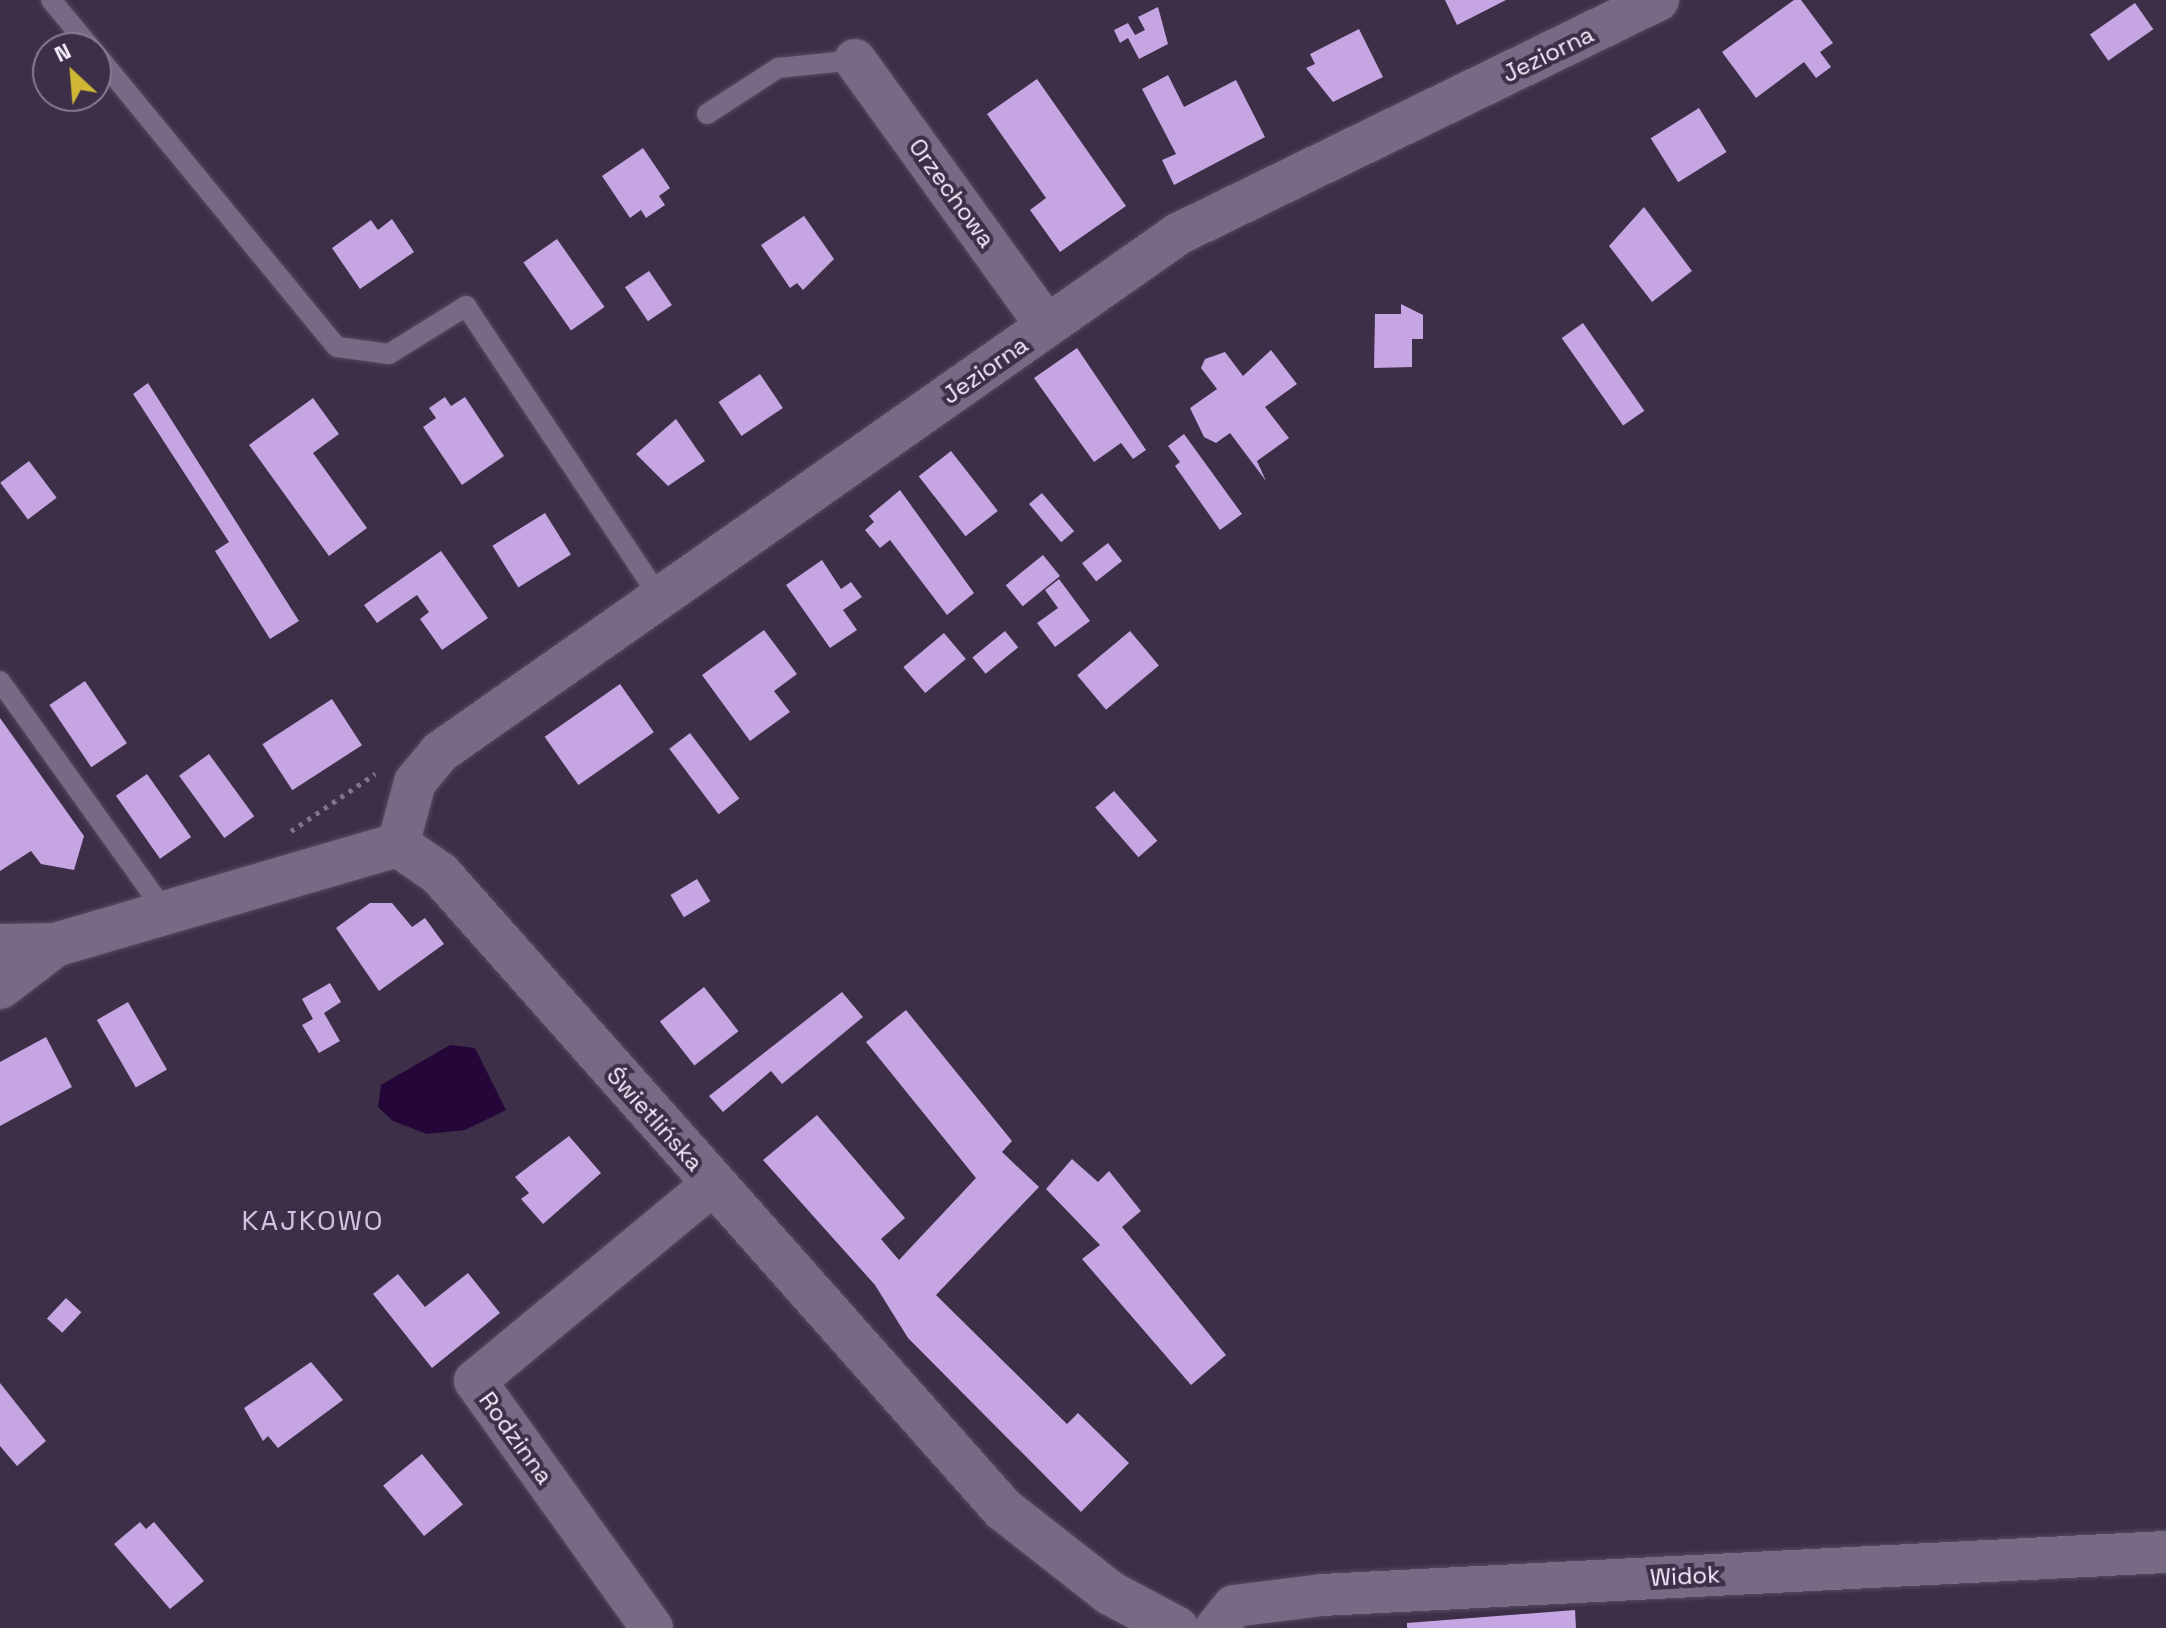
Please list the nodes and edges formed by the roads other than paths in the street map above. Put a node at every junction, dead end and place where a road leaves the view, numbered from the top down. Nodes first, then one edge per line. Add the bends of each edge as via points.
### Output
1 (51, 0) edge
2 (1658, 0) edge
3 (78, 32) edge
4 (855, 60) joint
5 (112, 73) edge
6 (707, 114) dead end
7 (1047, 326) junction
8 (661, 599) junction
9 (0, 681) edge
10 (398, 845) junction
11 (160, 918) junction
12 (55, 945) junction
13 (0, 946) edge
14 (0, 987) edge
15 (713, 1184) junction
16 (2166, 1552) edge
17 (652, 1628) edge
18 (1176, 1628) edge
19 (1216, 1628) edge

1 - 3 lane
2 - 7 street, Jeziorna via 1178,234
4 - 6 lane via 778,68
4 - 7 street, Orzechowa
5 - 8 lane via 337,347 389,354 466,306
7 - 8 street, Jeziorna
8 - 10 street, Jeziorna via 440,752 415,782
9 - 11 lane via 153,895
10 - 11 street
10 - 15 street, Świetlińska via 440,874
11 - 12 street
12 - 13 street
12 - 14 street
15 - 17 street, Rodzinna via 475,1381
15 - 18 street, Świetlińska via 1003,1509 1110,1593
16 - 19 street, Widok via 1322,1595 1234,1606

